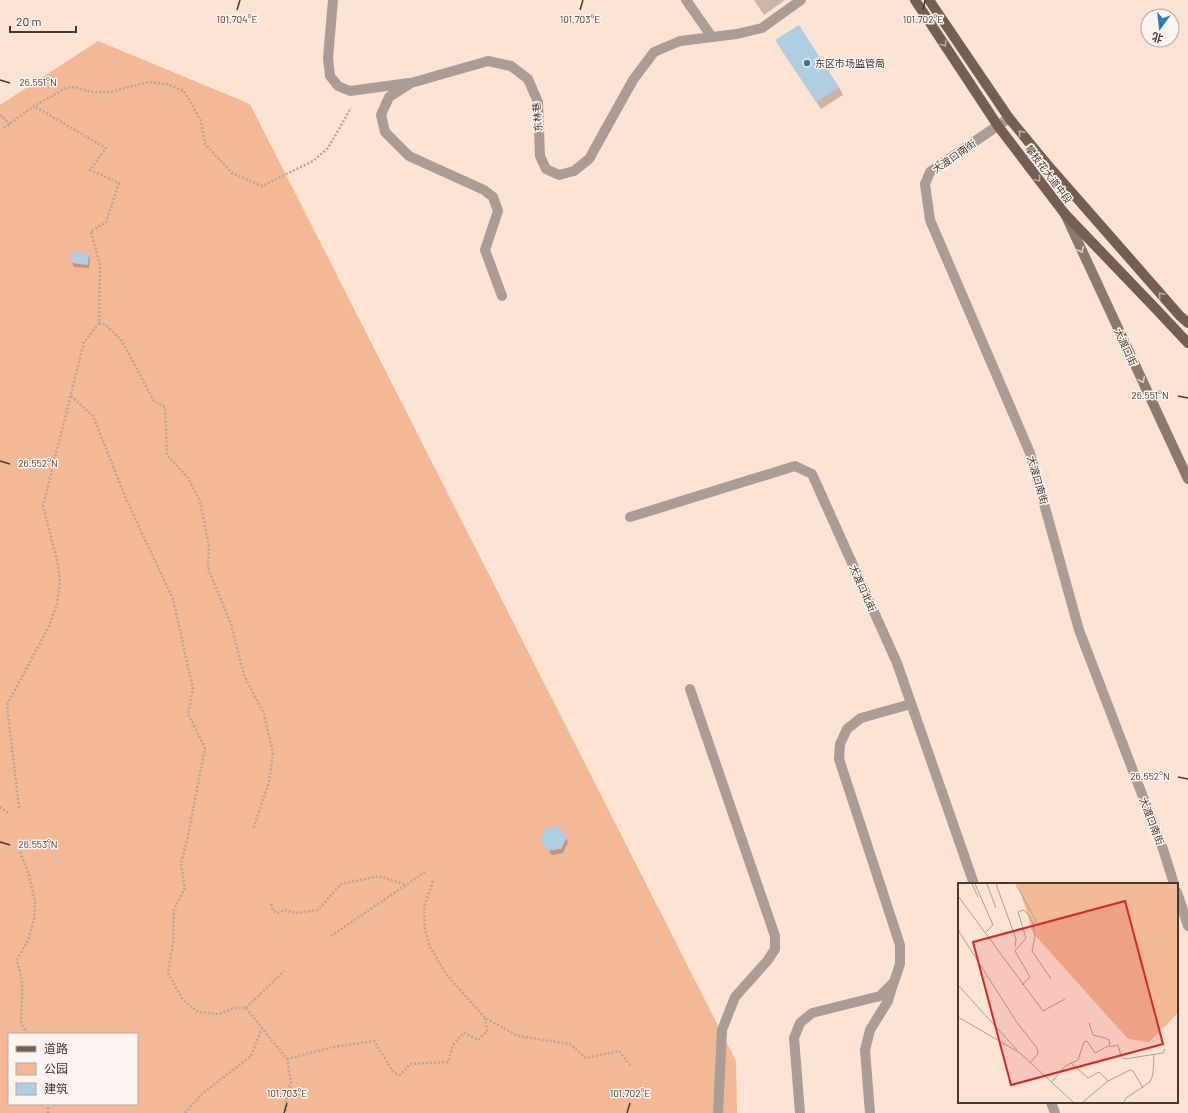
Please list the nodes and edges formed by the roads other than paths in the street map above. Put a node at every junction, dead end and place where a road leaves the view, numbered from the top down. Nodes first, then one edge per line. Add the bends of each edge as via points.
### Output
1 (333, 0) edge
2 (686, 0) edge
3 (801, 0) edge
4 (914, 0) edge
5 (929, 0) edge
6 (712, 37) junction
7 (411, 83) junction
8 (1010, 118) junction
9 (998, 126) junction
10 (1065, 214) junction
11 (502, 296) dead end
12 (1188, 323) edge
13 (1188, 343) edge
14 (1188, 479) edge
15 (630, 518) dead end
16 (690, 689) dead end
17 (911, 704) junction
18 (974, 883) edge
19 (1174, 883) edge
20 (1178, 895) edge
21 (1188, 926) edge
22 (894, 982) junction
23 (1051, 1103) edge
24 (718, 1113) edge
25 (800, 1113) edge
26 (870, 1113) edge
27 (1055, 1113) edge

1 - 7 street via 328,58 330,76 338,86 350,92
2 - 6 street
3 - 6 street, 东林巷 via 762,28
4 -> 9 main road, 攀枝花大道中段
5 - 8 main road, 攀枝花大道中段
6 - 7 street, 东林巷 via 680,41 654,52 633,80 589,159 574,172 559,175 546,169 540,156 538,102 528,79 511,66 488,61
7 - 11 street, 东林巷 via 389,98 380,115 385,132 409,156 484,190 493,197 498,211 486,250
8 - 9 street, 大渡口南街
12 -> 8 main road, 攀枝花大道中段 via 1046,163
9 -> 10 main road, 攀枝花大道中段
9 - 19 street, 大渡口南街 via 930,172 925,184 930,220 1030,453 1079,630
10 - 13 main road, 攀枝花大道中段
10 -> 14 street, 大渡口街
15 - 17 street, 大渡口北街 via 795,466 812,474 897,663
16 - 24 street via 775,936 775,949 735,996 722,1030
17 - 18 street, 大渡口北街
17 - 22 street via 861,718 847,729 840,744 839,759 900,945 900,964
20 - 21 street
22 - 25 street via 880,996 812,1013 800,1023 794,1038
22 - 26 street via 888,1001 870,1030 865,1050
23 - 27 street

